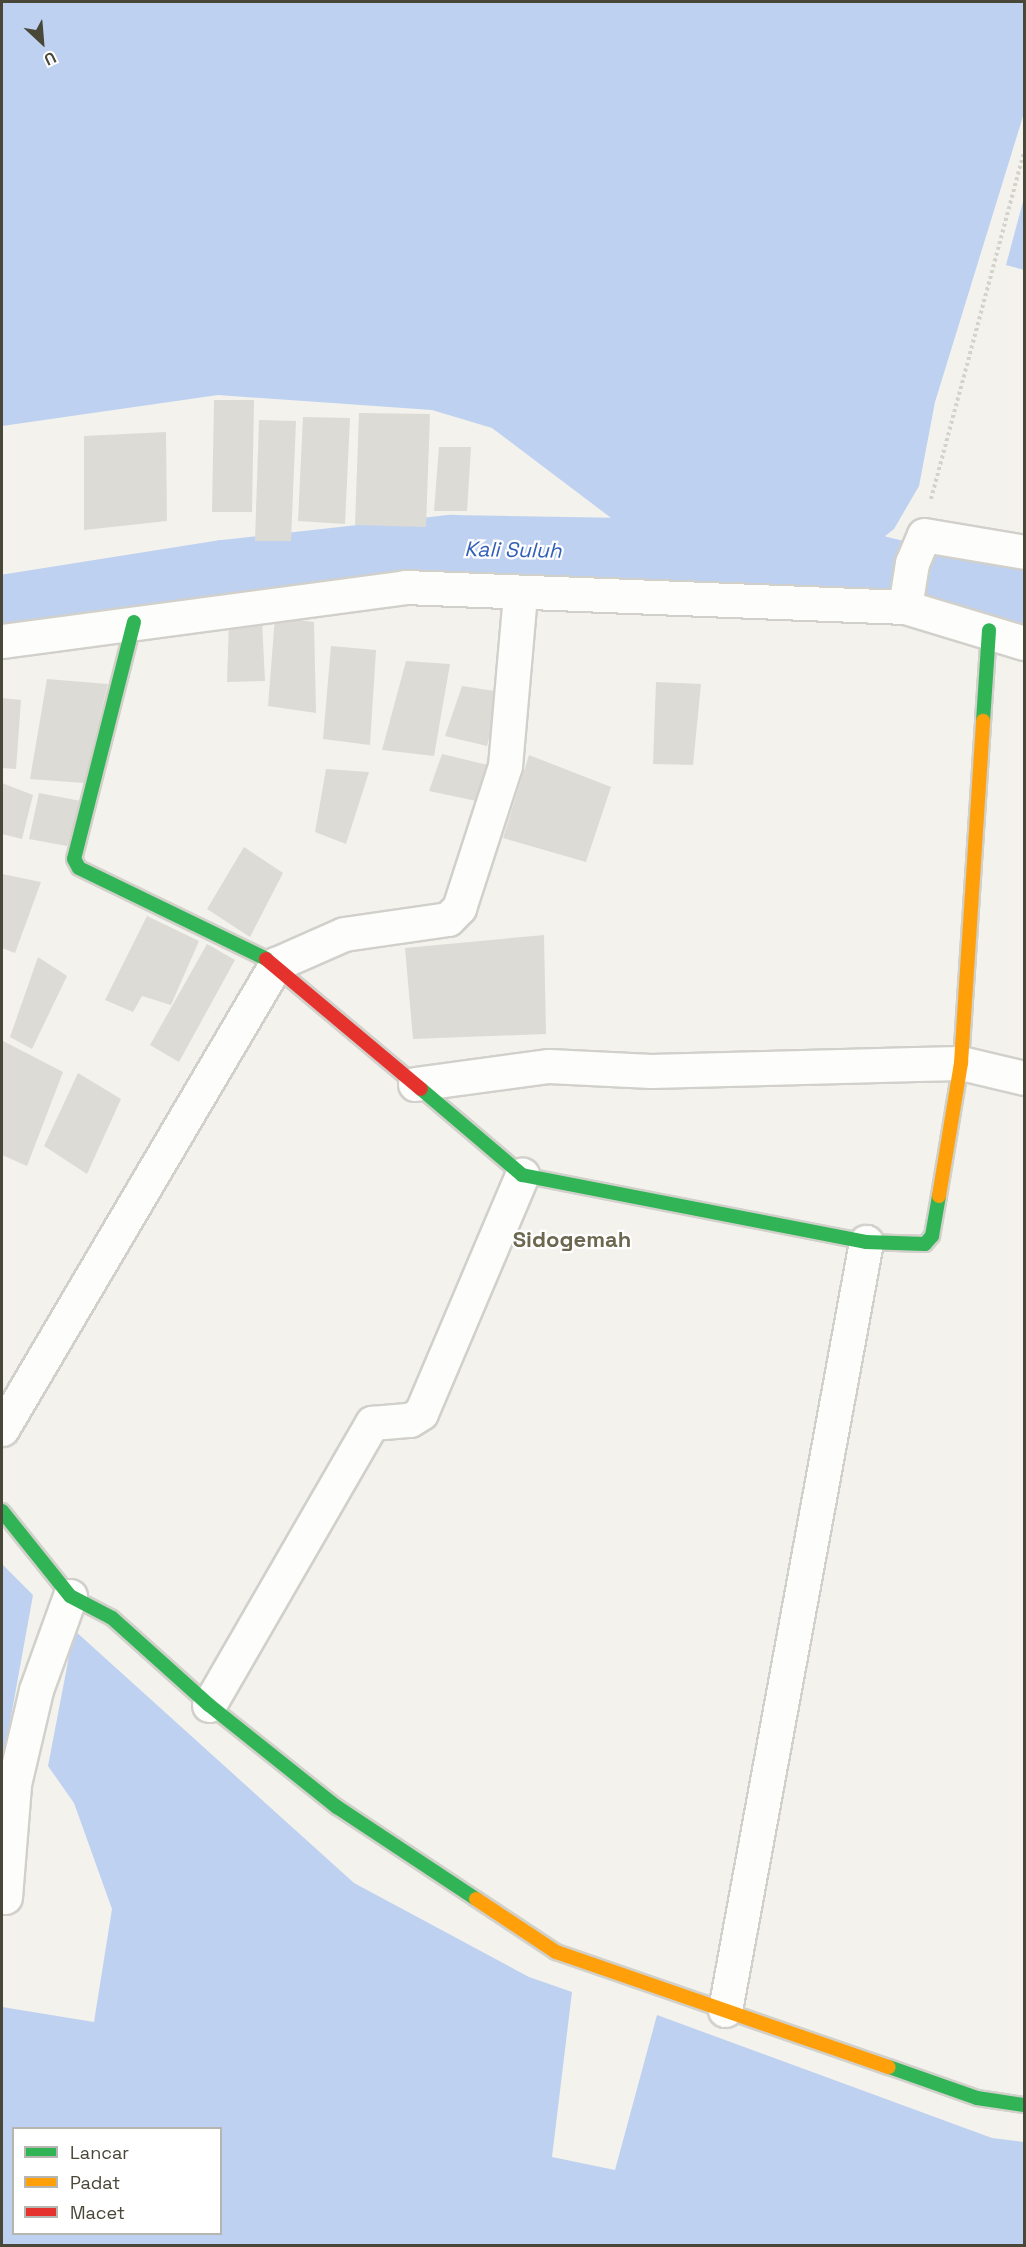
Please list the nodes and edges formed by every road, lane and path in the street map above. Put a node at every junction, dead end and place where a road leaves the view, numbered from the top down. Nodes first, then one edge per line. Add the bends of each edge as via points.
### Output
1 (1024, 152) edge
2 (1024, 552) edge
3 (912, 574) junction
4 (520, 593) junction
5 (134, 622) junction
6 (988, 630) junction
7 (2, 641) edge
8 (1024, 643) edge
9 (276, 964) junction
10 (961, 1063) junction
11 (1024, 1078) edge
12 (415, 1084) junction
13 (522, 1175) junction
14 (866, 1242) junction
15 (2, 1429) edge
16 (2, 1511) edge
17 (70, 1596) junction
18 (209, 1705) junction
19 (6, 1897) dead end
20 (725, 2010) junction
21 (1024, 2105) edge

1 - 3 path
2 - 3 street
3 - 4 street
3 - 6 street
4 - 5 street via 405,587
4 - 9 street via 505,766 459,908 437,921 344,934
5 - 7 street
5 - 9 street via 76,865
6 - 8 street
6 - 10 street
9 - 12 street
9 - 15 street
10 - 11 street
10 - 12 street via 651,1071 549,1066
10 - 14 street via 932,1236 925,1244
12 - 13 street
13 - 14 street
13 - 18 street via 421,1413 410,1419 372,1423
14 - 20 street
16 - 17 street
17 - 18 street via 112,1618
17 - 19 street via 36,1690 17,1774
18 - 20 street via 337,1807 556,1952
20 - 21 street via 977,2098

